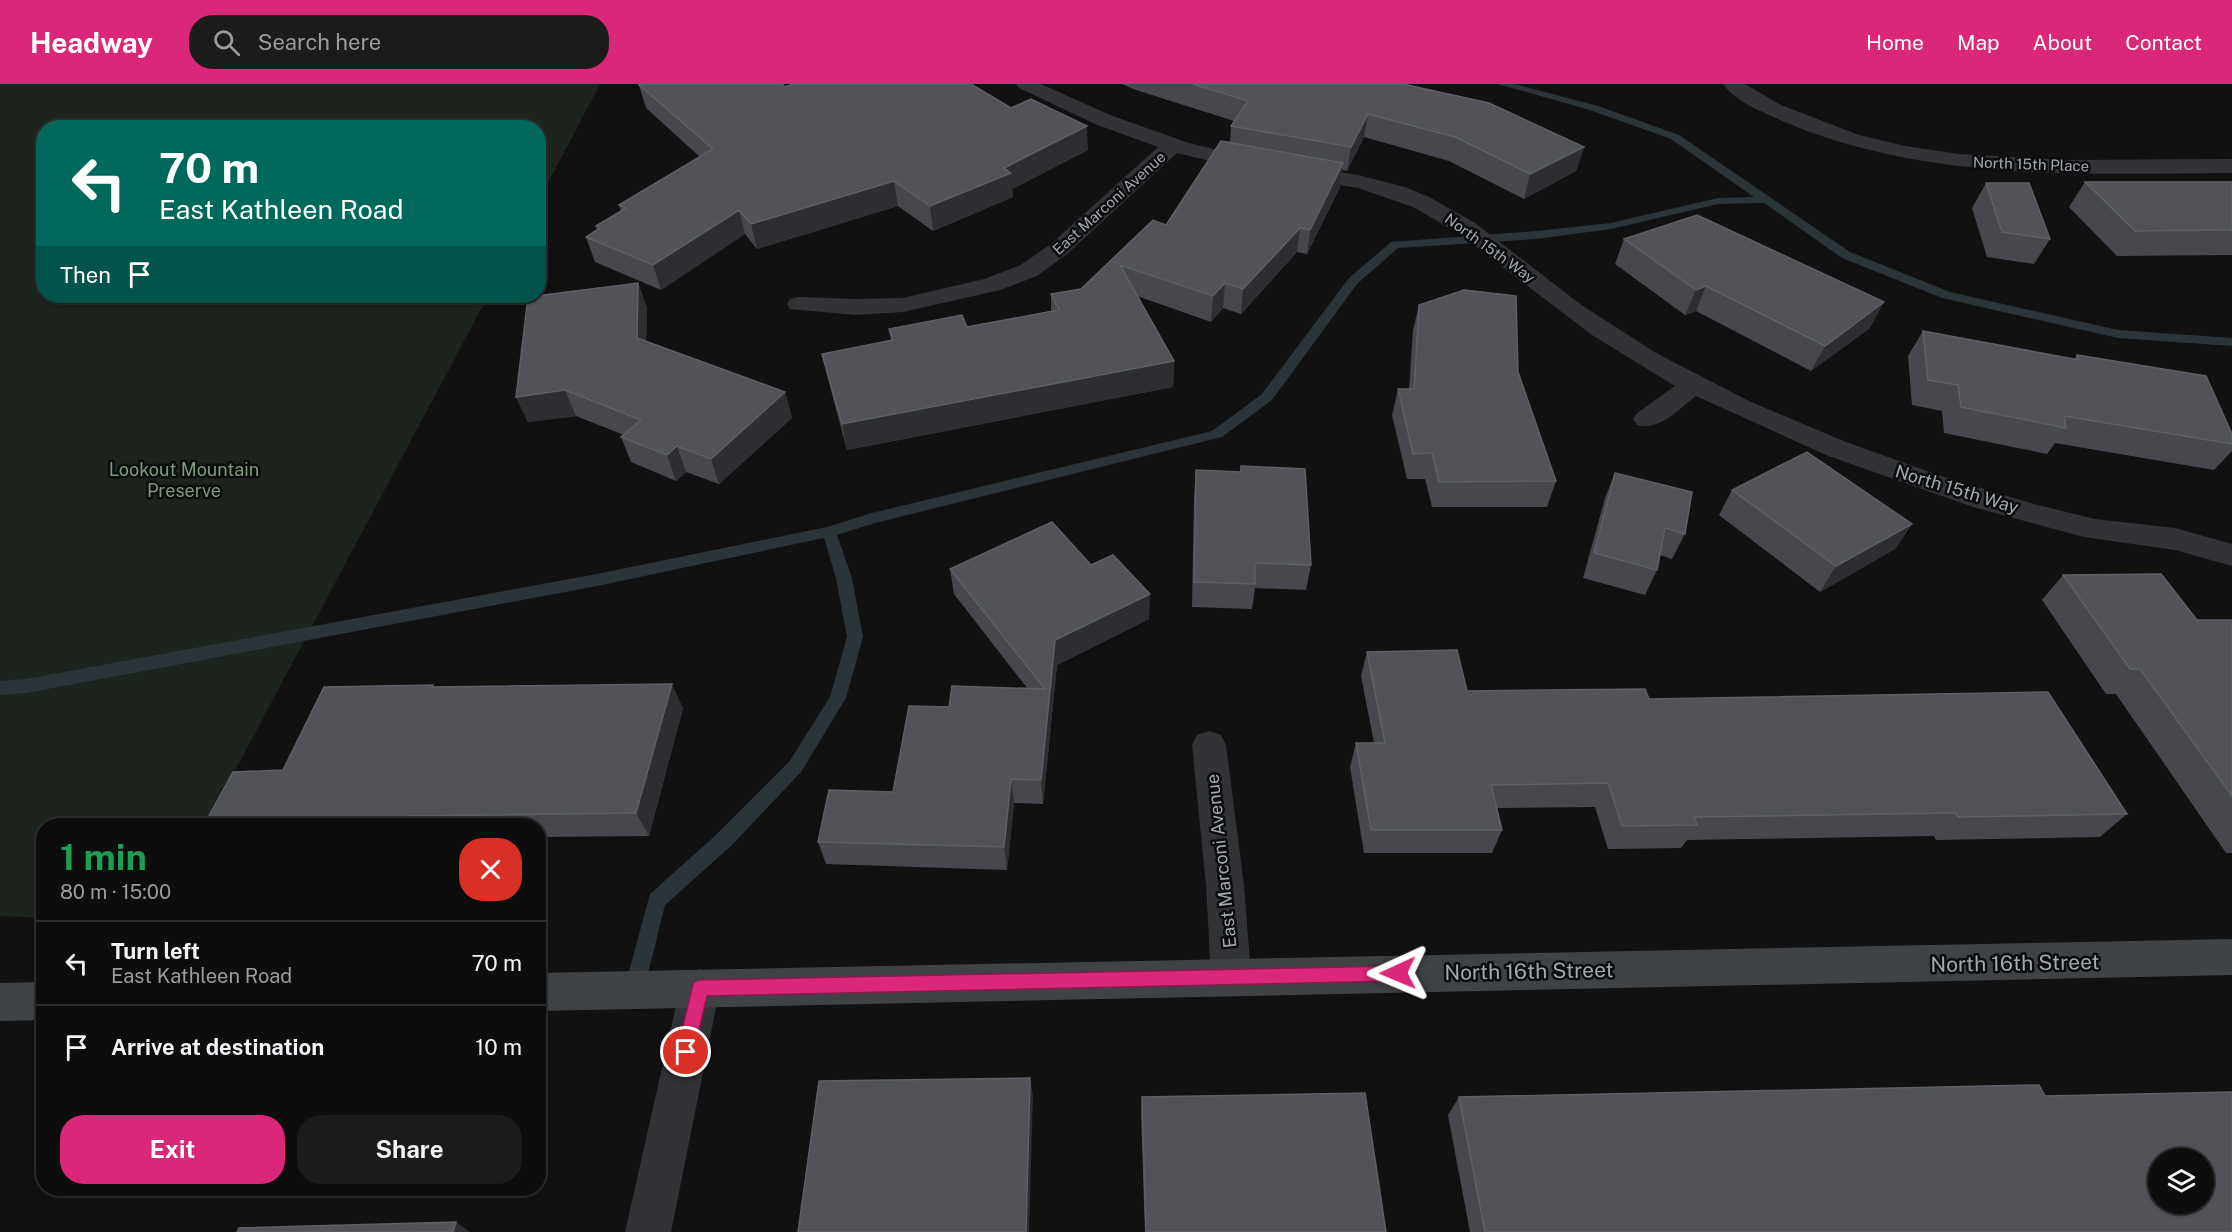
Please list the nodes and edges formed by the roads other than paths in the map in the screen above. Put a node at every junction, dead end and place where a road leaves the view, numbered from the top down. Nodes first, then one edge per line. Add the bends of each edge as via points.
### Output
1 (1026, 84) edge
2 (1733, 84) edge
3 (1174, 144) junction
4 (2232, 165) edge
5 (799, 304) dead end
6 (1694, 384) junction
7 (1647, 418) dead end
8 (2232, 555) edge
9 (1209, 745) dead end
10 (2232, 957) edge
11 (1231, 976) junction
12 (700, 988) junction
13 (546, 992) edge
14 (36, 1001) edge
15 (0, 1002) edge
16 (648, 1232) edge

1 - 3 street, North 15th Way via 1115,125
2 - 4 street, North 15th Place via 1779,112 1833,134 1956,162
3 - 5 street, East Marconi Avenue via 1059,249 1028,271 991,285 903,305
3 - 6 street, North 15th Way via 1236,161 1396,192 1433,208 1480,238 1574,311
6 - 7 street
6 - 8 street, North 15th Way via 1867,461 1975,497 2087,528 2176,540
9 - 11 street, East Marconi Avenue
10 - 11 street, North 16th Street
11 - 12 street, North 16th Street
12 - 13 street, North 16th Street
12 - 16 street
14 - 15 street

